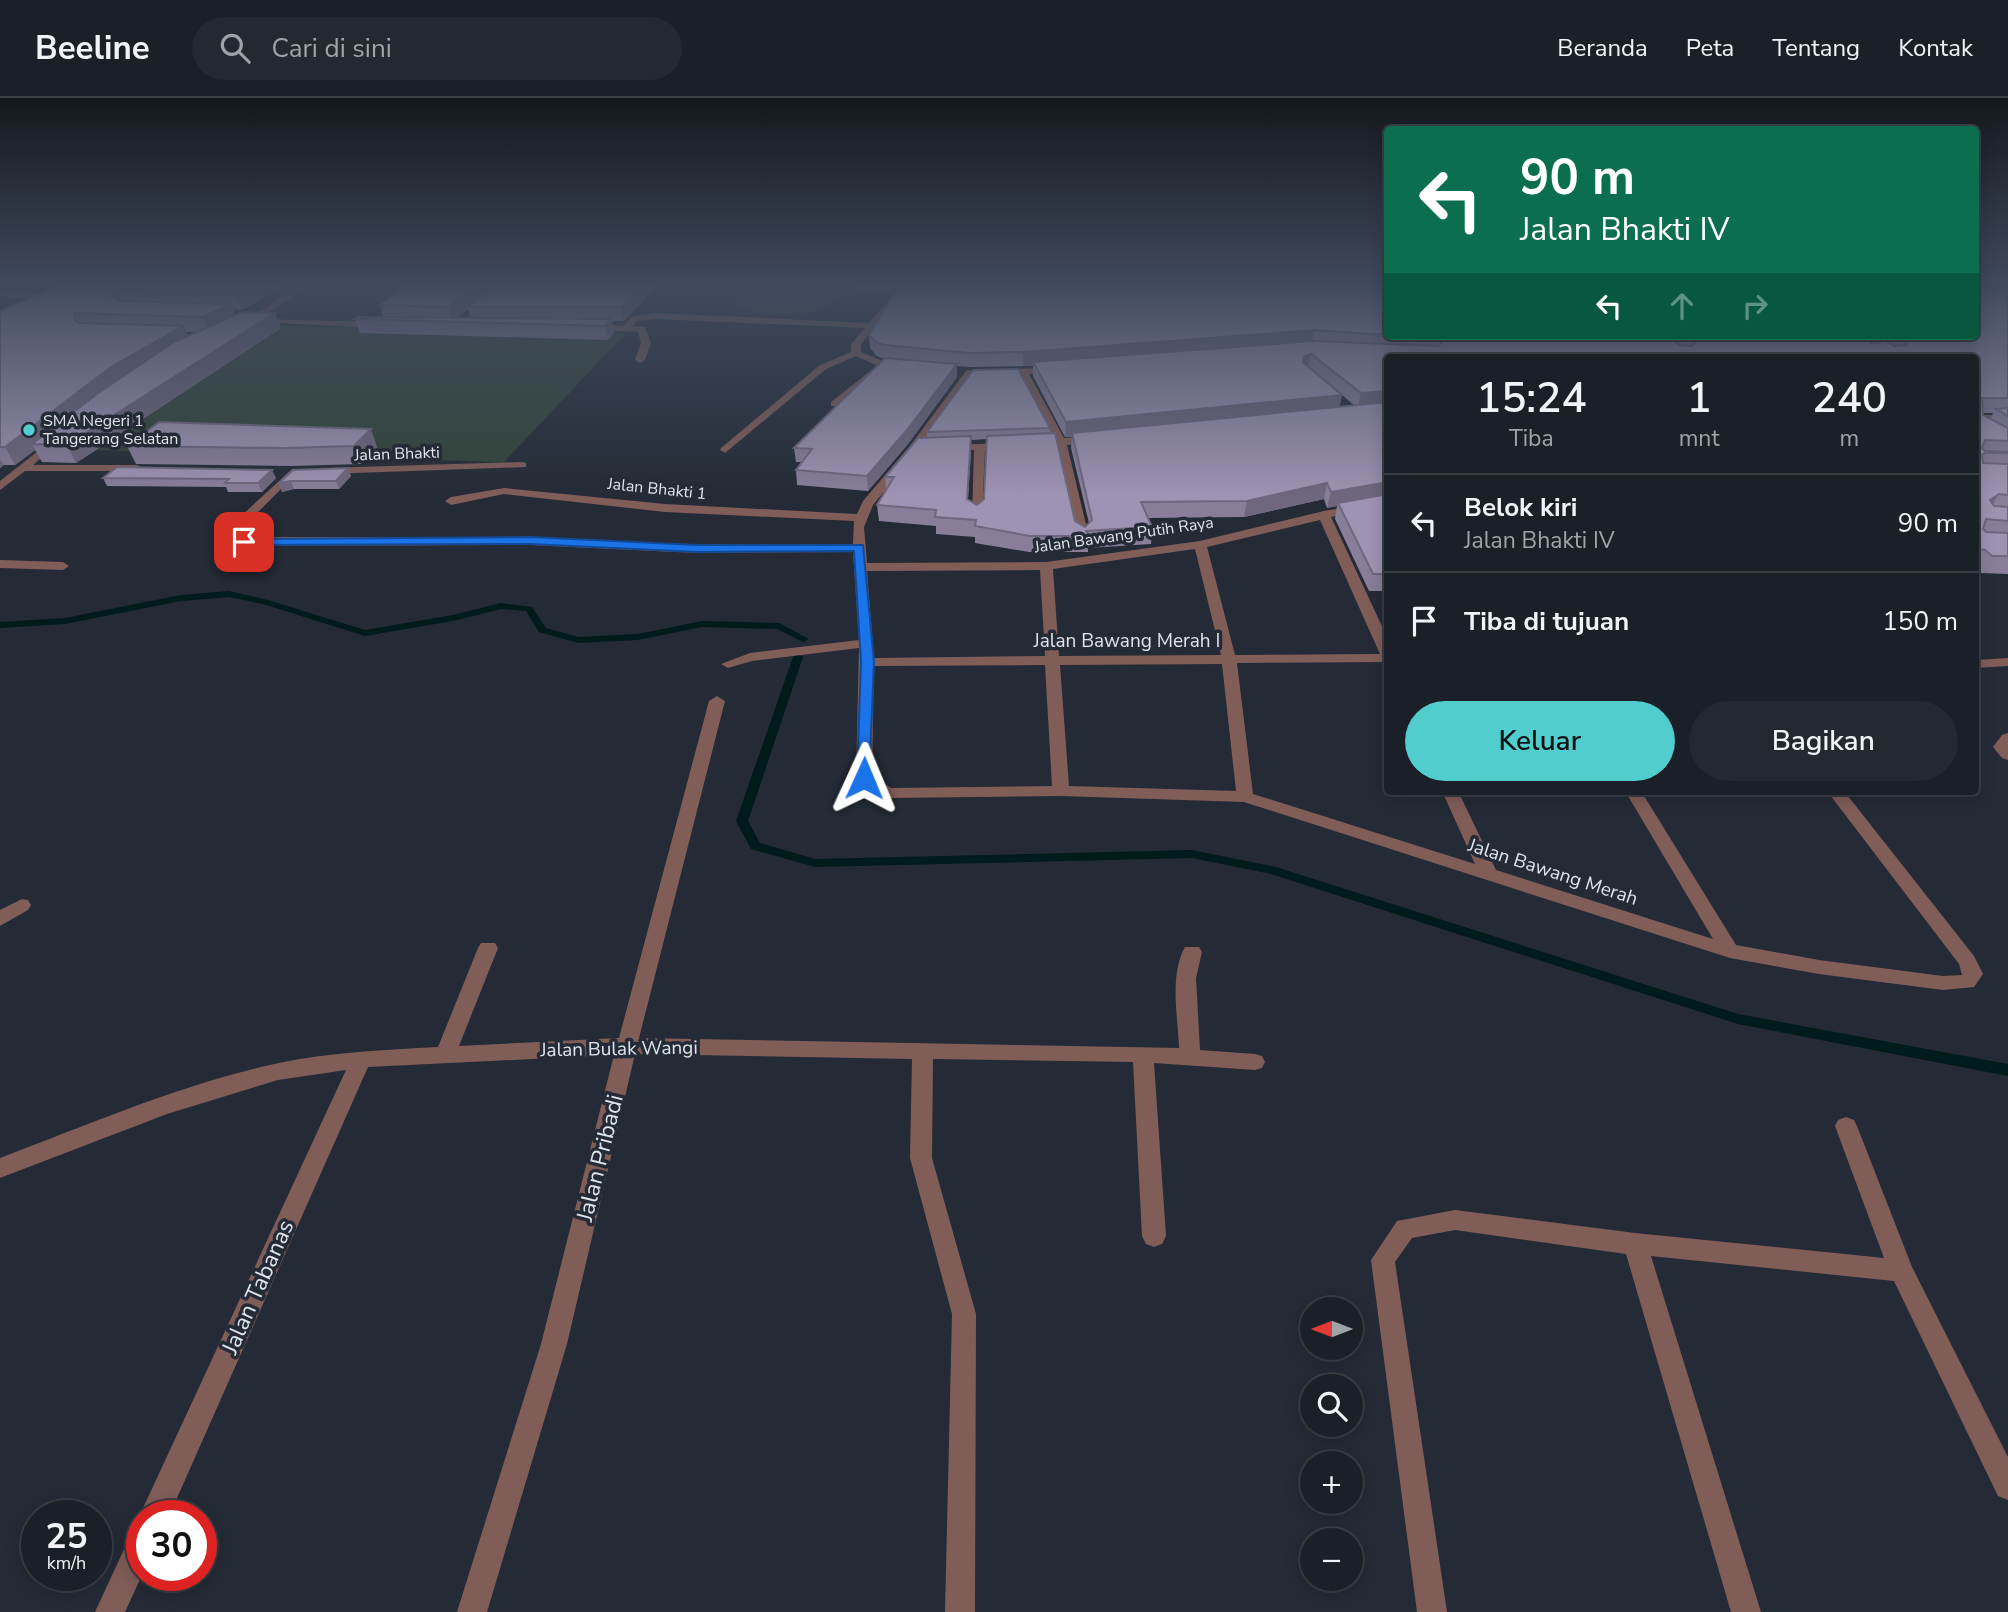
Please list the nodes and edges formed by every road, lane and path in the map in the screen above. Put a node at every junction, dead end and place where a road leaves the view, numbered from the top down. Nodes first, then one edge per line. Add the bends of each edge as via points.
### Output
1 (641, 355) edge
2 (852, 355) edge
3 (860, 355) edge
4 (640, 360) dead end
5 (883, 365) junction
6 (909, 368) edge
7 (1063, 369) edge
8 (1023, 372) junction
9 (835, 404) edge
10 (2008, 418) edge
11 (1981, 422) edge
12 (2008, 431) edge
13 (63, 435) edge
14 (1102, 439) edge
15 (1062, 443) junction
16 (980, 447) junction
17 (940, 448) edge
18 (725, 450) dead end
19 (21, 468) junction
20 (156, 469) edge
21 (278, 472) edge
22 (318, 472) edge
23 (0, 487) edge
24 (504, 491) junction
25 (450, 501) dead end
26 (1384, 504) edge
27 (976, 515) edge
28 (1324, 515) junction
29 (861, 518) junction
30 (1083, 537) edge
31 (1200, 545) junction
32 (859, 548) junction
33 (0, 564) edge
34 (63, 566) dead end
35 (1046, 566) junction
36 (860, 567) junction
37 (866, 643) junction
38 (1384, 647) edge
39 (1384, 656) edge
40 (1229, 659) junction
41 (1052, 661) junction
42 (867, 662) junction
43 (2008, 662) edge
44 (728, 664) dead end
45 (1979, 664) edge
46 (718, 701) dead end
47 (2008, 738) edge
48 (2008, 755) edge
49 (1061, 790) junction
50 (1452, 795) edge
51 (1635, 795) edge
52 (1838, 795) edge
53 (1245, 797) junction
54 (1488, 873) junction
55 (22, 905) dead end
56 (0, 919) edge
57 (488, 947) dead end
58 (1730, 951) junction
59 (1192, 952) dead end
60 (627, 1046) junction
61 (923, 1051) junction
62 (446, 1055) junction
63 (1143, 1055) junction
64 (361, 1059) junction
65 (1190, 1059) junction
66 (1255, 1062) dead end
67 (1846, 1126) dead end
68 (0, 1168) edge
69 (1154, 1236) dead end
70 (1635, 1244) junction
71 (1901, 1270) junction
72 (2008, 1486) edge
73 (161, 1500) edge
74 (126, 1577) edge
75 (110, 1612) edge
76 (472, 1612) edge
77 (960, 1612) edge
78 (1432, 1612) edge
79 (1746, 1612) edge

1 - 4 street
2 - 18 street via 823,367
3 - 5 street
5 - 6 street
5 - 9 street
7 - 8 street
8 - 15 street
8 - 29 street via 963,372 920,448 867,503
10 - 11 street
11 - 12 main road
13 - 19 street
14 - 15 street
15 - 16 street
15 - 30 street
16 - 17 street
16 - 27 street
19 - 20 street
19 - 23 street
21 - 32 street via 298,472 232,531 230,539
22 - 24 street, Jalan Bhakti via 522,465
24 - 25 street, Jalan Bhakti 1
24 - 29 street, Jalan Bhakti 1 via 665,508
26 - 28 street, Jalan Bawang Putih Raya
28 - 31 street, Jalan Bawang Putih Raya
28 - 38 street
29 - 32 street
31 - 35 street, Jalan Bawang Putih Raya
31 - 40 street
32 - 36 street
33 - 34 street
35 - 36 street, Jalan Bawang Putih Raya
35 - 41 street
36 - 37 street
37 - 42 street
37 - 44 street via 750,657
39 - 40 street, Jalan Bawang Merah I
40 - 41 street, Jalan Bawang Merah I
40 - 53 street
41 - 42 street, Jalan Bawang Merah I
41 - 49 street
42 - 49 street, Jalan Bawang Merah via 864,778 877,789 890,793
43 - 45 street
46 - 60 street, Jalan Pribadi
47 - 48 street via 2001,747
49 - 53 street, Jalan Bawang Merah
50 - 54 street
51 - 58 street
52 - 58 street, Jalan Bawang Merah via 1967,961 1972,977 1960,984 1943,983
53 - 54 street, Jalan Bawang Merah
54 - 58 street, Jalan Bawang Merah
55 - 56 street
57 - 62 street
59 - 65 street via 1186,978
60 - 61 street, Jalan Bulak Wangi
60 - 62 street, Jalan Bulak Wangi
60 - 76 street, Jalan Pribadi via 554,1344
61 - 63 street, Jalan Bulak Wangi
61 - 77 street via 920,1158 964,1314
62 - 64 street, Jalan Bulak Wangi
63 - 65 street, Jalan Bulak Wangi
63 - 69 street
64 - 68 street, Jalan Bulak Wangi via 278,1072 163,1106
64 - 73 street, Jalan Tabanas
65 - 66 street, Jalan Bulak Wangi
67 - 71 street
70 - 71 street
70 - 78 street via 1455,1220 1405,1228 1383,1260
70 - 79 street
71 - 72 street
74 - 75 street

